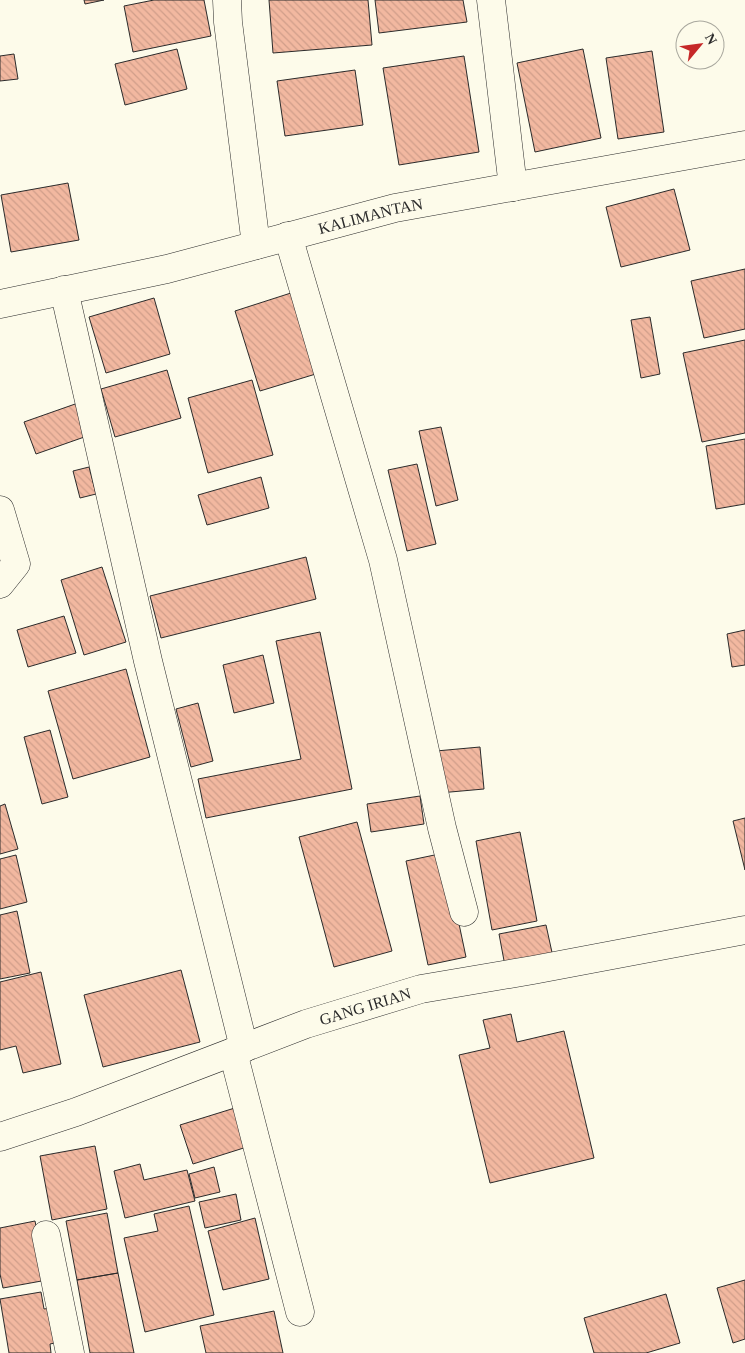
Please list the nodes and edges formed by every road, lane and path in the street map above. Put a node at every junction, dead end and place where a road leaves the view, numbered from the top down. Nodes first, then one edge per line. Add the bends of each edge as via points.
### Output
1 (227, 0) edge
2 (491, 0) edge
3 (745, 145) edge
4 (513, 187) junction
5 (288, 236) junction
6 (256, 245) junction
7 (64, 290) junction
8 (0, 304) edge
9 (0, 510) edge
10 (0, 584) edge
11 (464, 912) dead end
12 (745, 930) edge
13 (238, 1050) junction
14 (0, 1137) edge
15 (46, 1234) dead end
16 (300, 1312) dead end
17 (70, 1353) edge

1 - 6 street
2 - 4 street
3 - 4 street, KALIMANTAN
4 - 5 street, KALIMANTAN via 395,208
5 - 6 street, KALIMANTAN
5 - 11 street via 383,560 442,828
6 - 7 street, KALIMANTAN
7 - 8 street, KALIMANTAN
7 - 13 street
9 - 10 street via 16,564
12 - 13 street, GANG IRIAN via 421,989 306,1024
13 - 14 street, GANG IRIAN via 76,1112
13 - 16 street
15 - 17 street

